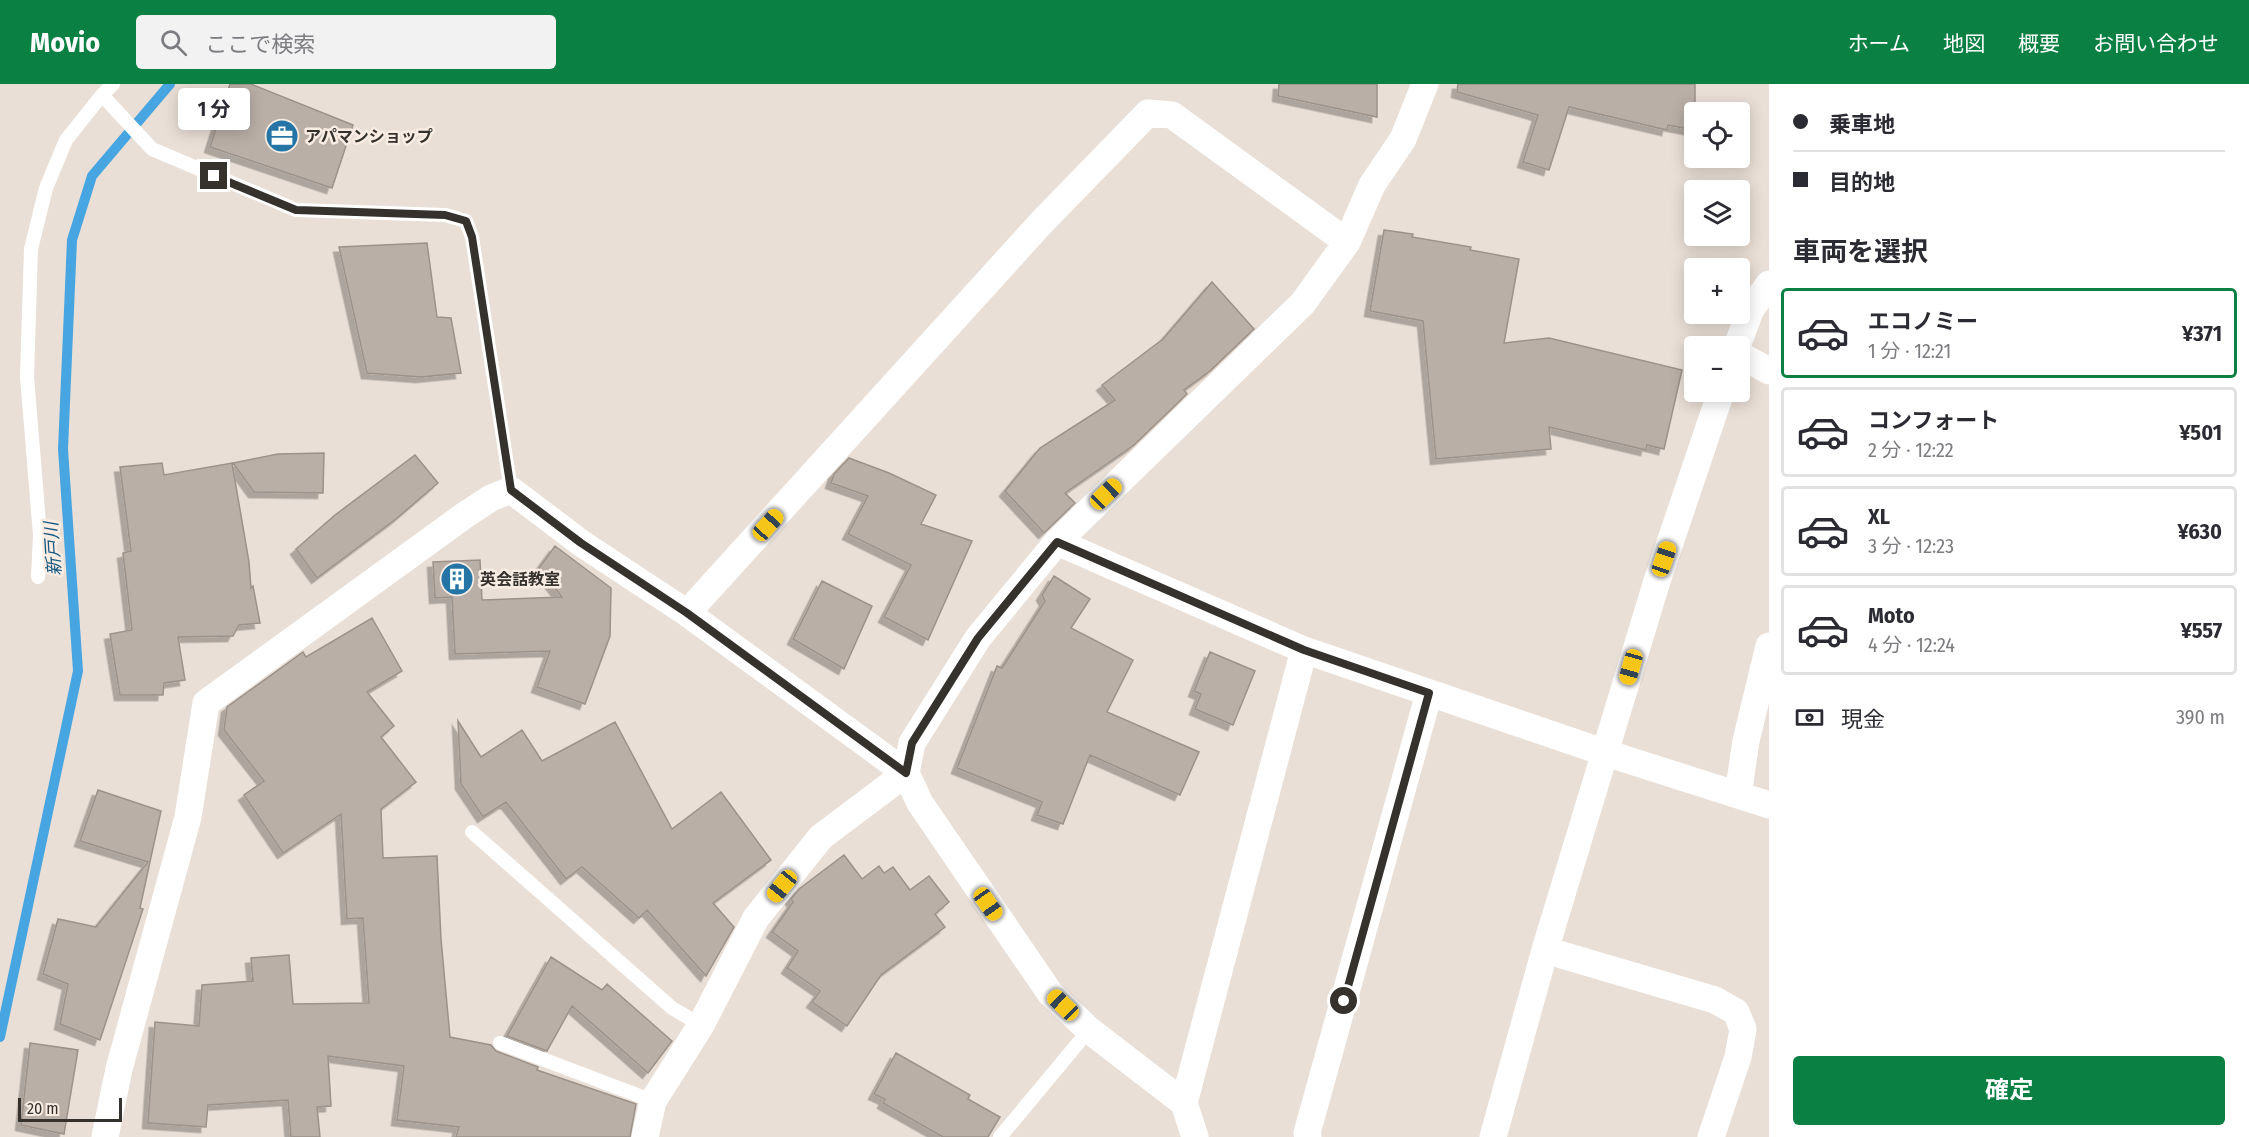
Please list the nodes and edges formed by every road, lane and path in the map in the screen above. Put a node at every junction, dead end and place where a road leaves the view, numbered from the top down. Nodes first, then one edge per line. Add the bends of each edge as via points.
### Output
1 (113, 84) edge
2 (1425, 84) edge
3 (102, 95) junction
4 (1347, 242) junction
5 (1769, 284) edge
6 (1741, 336) edge
7 (1750, 361) edge
8 (1769, 371) edge
9 (1718, 402) edge
10 (511, 490) junction
11 (1057, 542) junction
12 (38, 577) dead end
13 (687, 613) junction
14 (1769, 646) edge
15 (1304, 650) junction
16 (1429, 693) junction
17 (1606, 753) junction
18 (906, 773) junction
19 (1738, 795) junction
20 (1769, 805) edge
21 (472, 831) dead end
22 (1545, 950) junction
23 (701, 1025) junction
24 (1089, 1030) junction
25 (500, 1043) dead end
26 (653, 1101) junction
27 (1184, 1103) junction
28 (105, 1137) edge
29 (645, 1137) edge
30 (1000, 1137) edge
31 (1195, 1137) edge
32 (1308, 1137) edge
33 (1492, 1137) edge
34 (1711, 1137) edge

1 - 3 lane
2 - 4 street via 1403,139 1372,185
3 - 10 lane via 152,149 296,210 445,215 466,221 472,237
3 - 12 lane via 66,140 46,188 31,249 27,377 40,535
4 - 11 street via 1304,303
4 - 13 street via 1172,115 1148,113 1041,223
5 - 6 street via 1750,309
7 - 8 street
9 - 17 street via 1657,581
10 - 13 street via 581,543
10 - 28 street via 465,515 206,703 188,817 119,1069
11 - 15 street
11 - 18 street via 978,638 912,743
13 - 18 street
14 - 19 street via 1746,741
15 - 16 street
15 - 27 street
16 - 17 street
16 - 32 street
17 - 19 street
17 - 22 street
18 - 23 street via 821,837 756,918
18 - 24 street via 920,803 1050,993
19 - 20 street
21 - 23 lane via 672,1008
22 - 33 street
22 - 34 street via 1715,1000 1736,1012 1743,1029 1738,1057
23 - 26 street
24 - 27 street
24 - 30 lane
25 - 26 lane
26 - 29 street
27 - 31 street

